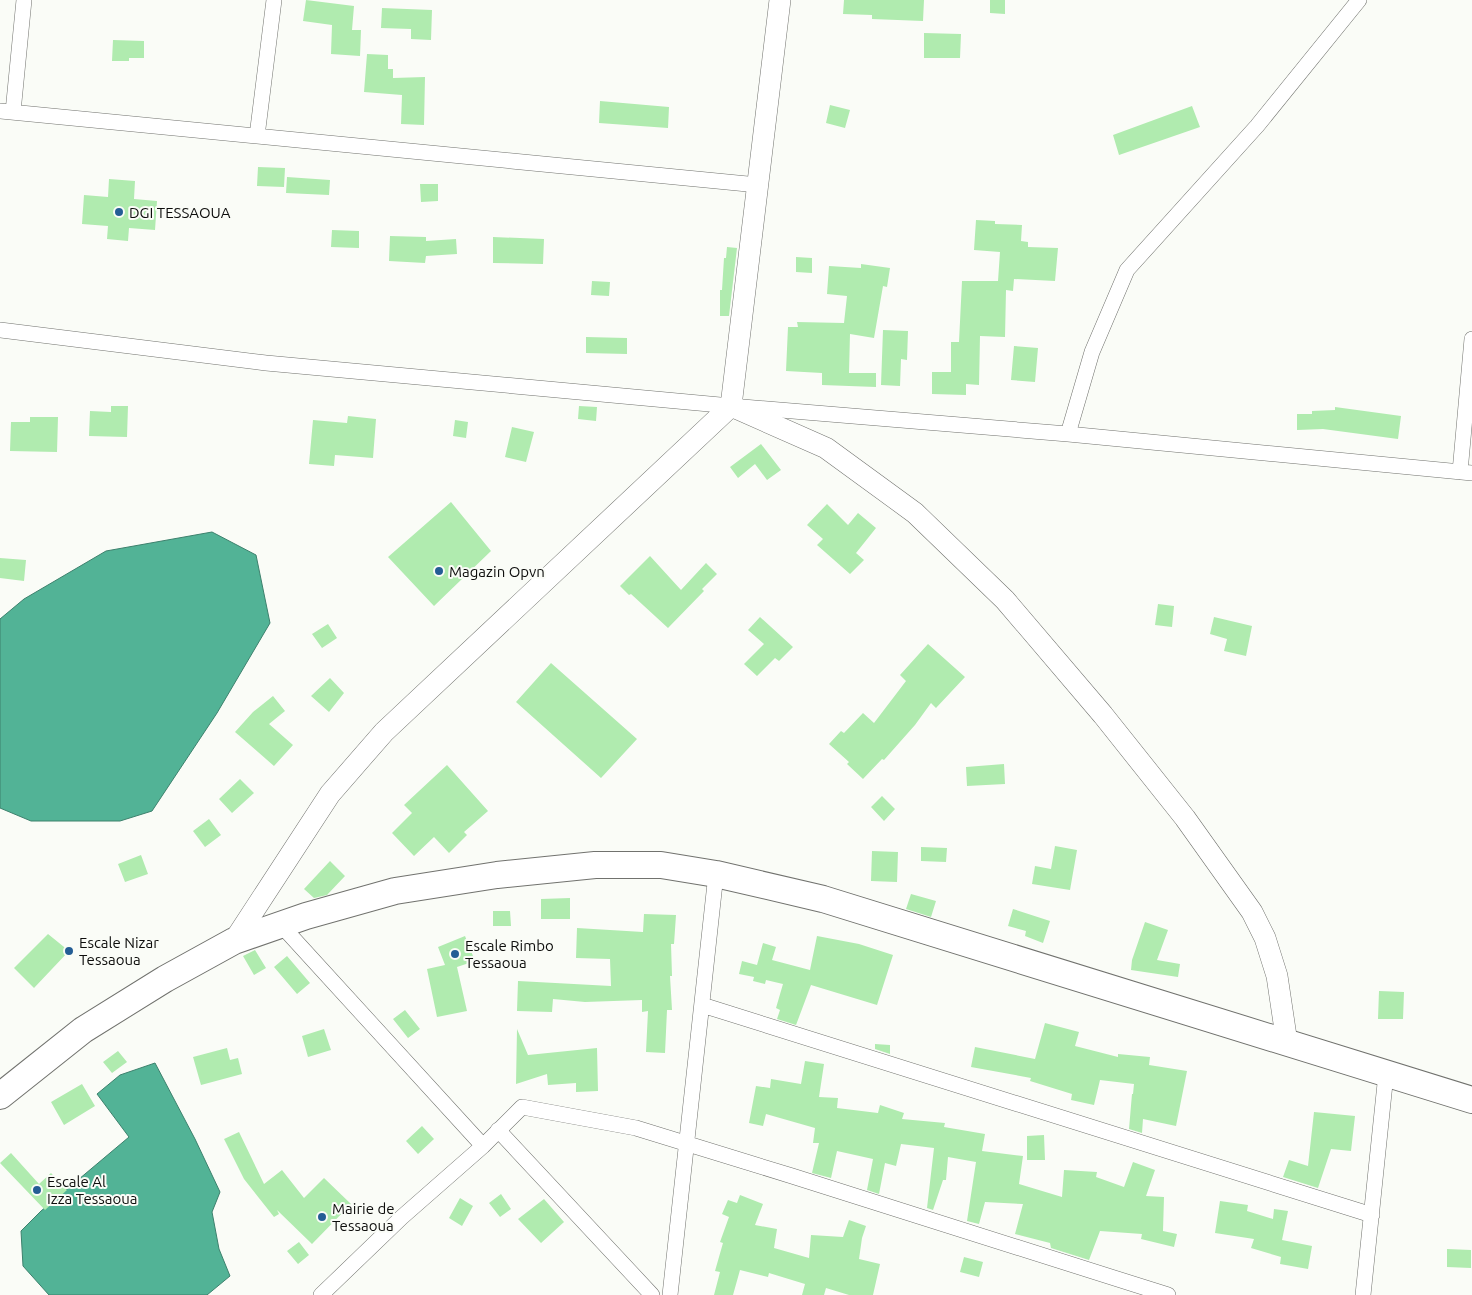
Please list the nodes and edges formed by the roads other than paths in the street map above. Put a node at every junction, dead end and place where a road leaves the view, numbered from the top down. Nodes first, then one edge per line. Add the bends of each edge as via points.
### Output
1 (24, 0) edge
2 (274, 0) edge
3 (780, 0) edge
4 (1359, 0) edge
5 (6, 112) edge
6 (257, 136) junction
7 (758, 185) junction
8 (0, 330) edge
9 (1472, 340) edge
10 (731, 406) junction
11 (1068, 434) junction
12 (1466, 472) edge
13 (716, 874) junction
14 (281, 925) junction
15 (234, 941) junction
16 (702, 1005) junction
17 (1287, 1043) junction
18 (1386, 1074) junction
19 (0, 1096) edge
20 (1472, 1100) edge
21 (498, 1130) junction
22 (686, 1144) junction
23 (483, 1146) junction
24 (1372, 1215) junction
25 (321, 1295) edge
26 (652, 1295) edge
27 (670, 1295) edge
28 (1168, 1295) edge
29 (1363, 1295) edge

1 - 5 street
2 - 6 street
3 - 7 street
4 - 11 street via 1257,126 1127,270 1092,352
5 - 6 street
6 - 7 street
7 - 10 street
8 - 10 street via 266,362
9 - 12 street
10 - 11 street
10 - 15 street via 384,732 330,794
10 - 17 street via 826,448 915,513 1005,600 1185,818 1252,912 1266,938 1277,976
11 - 12 street
13 - 14 highway via 661,865 595,865 497,875 396,891
13 - 16 street
13 - 17 highway via 830,901
14 - 15 highway
14 - 23 street
15 - 19 highway via 83,1030
16 - 22 street
16 - 24 street
17 - 18 highway
18 - 20 highway
18 - 24 street
21 - 22 street via 522,1107 636,1128
21 - 23 street
21 - 26 street
22 - 27 street
22 - 28 street
23 - 25 street via 402,1217
24 - 29 street

